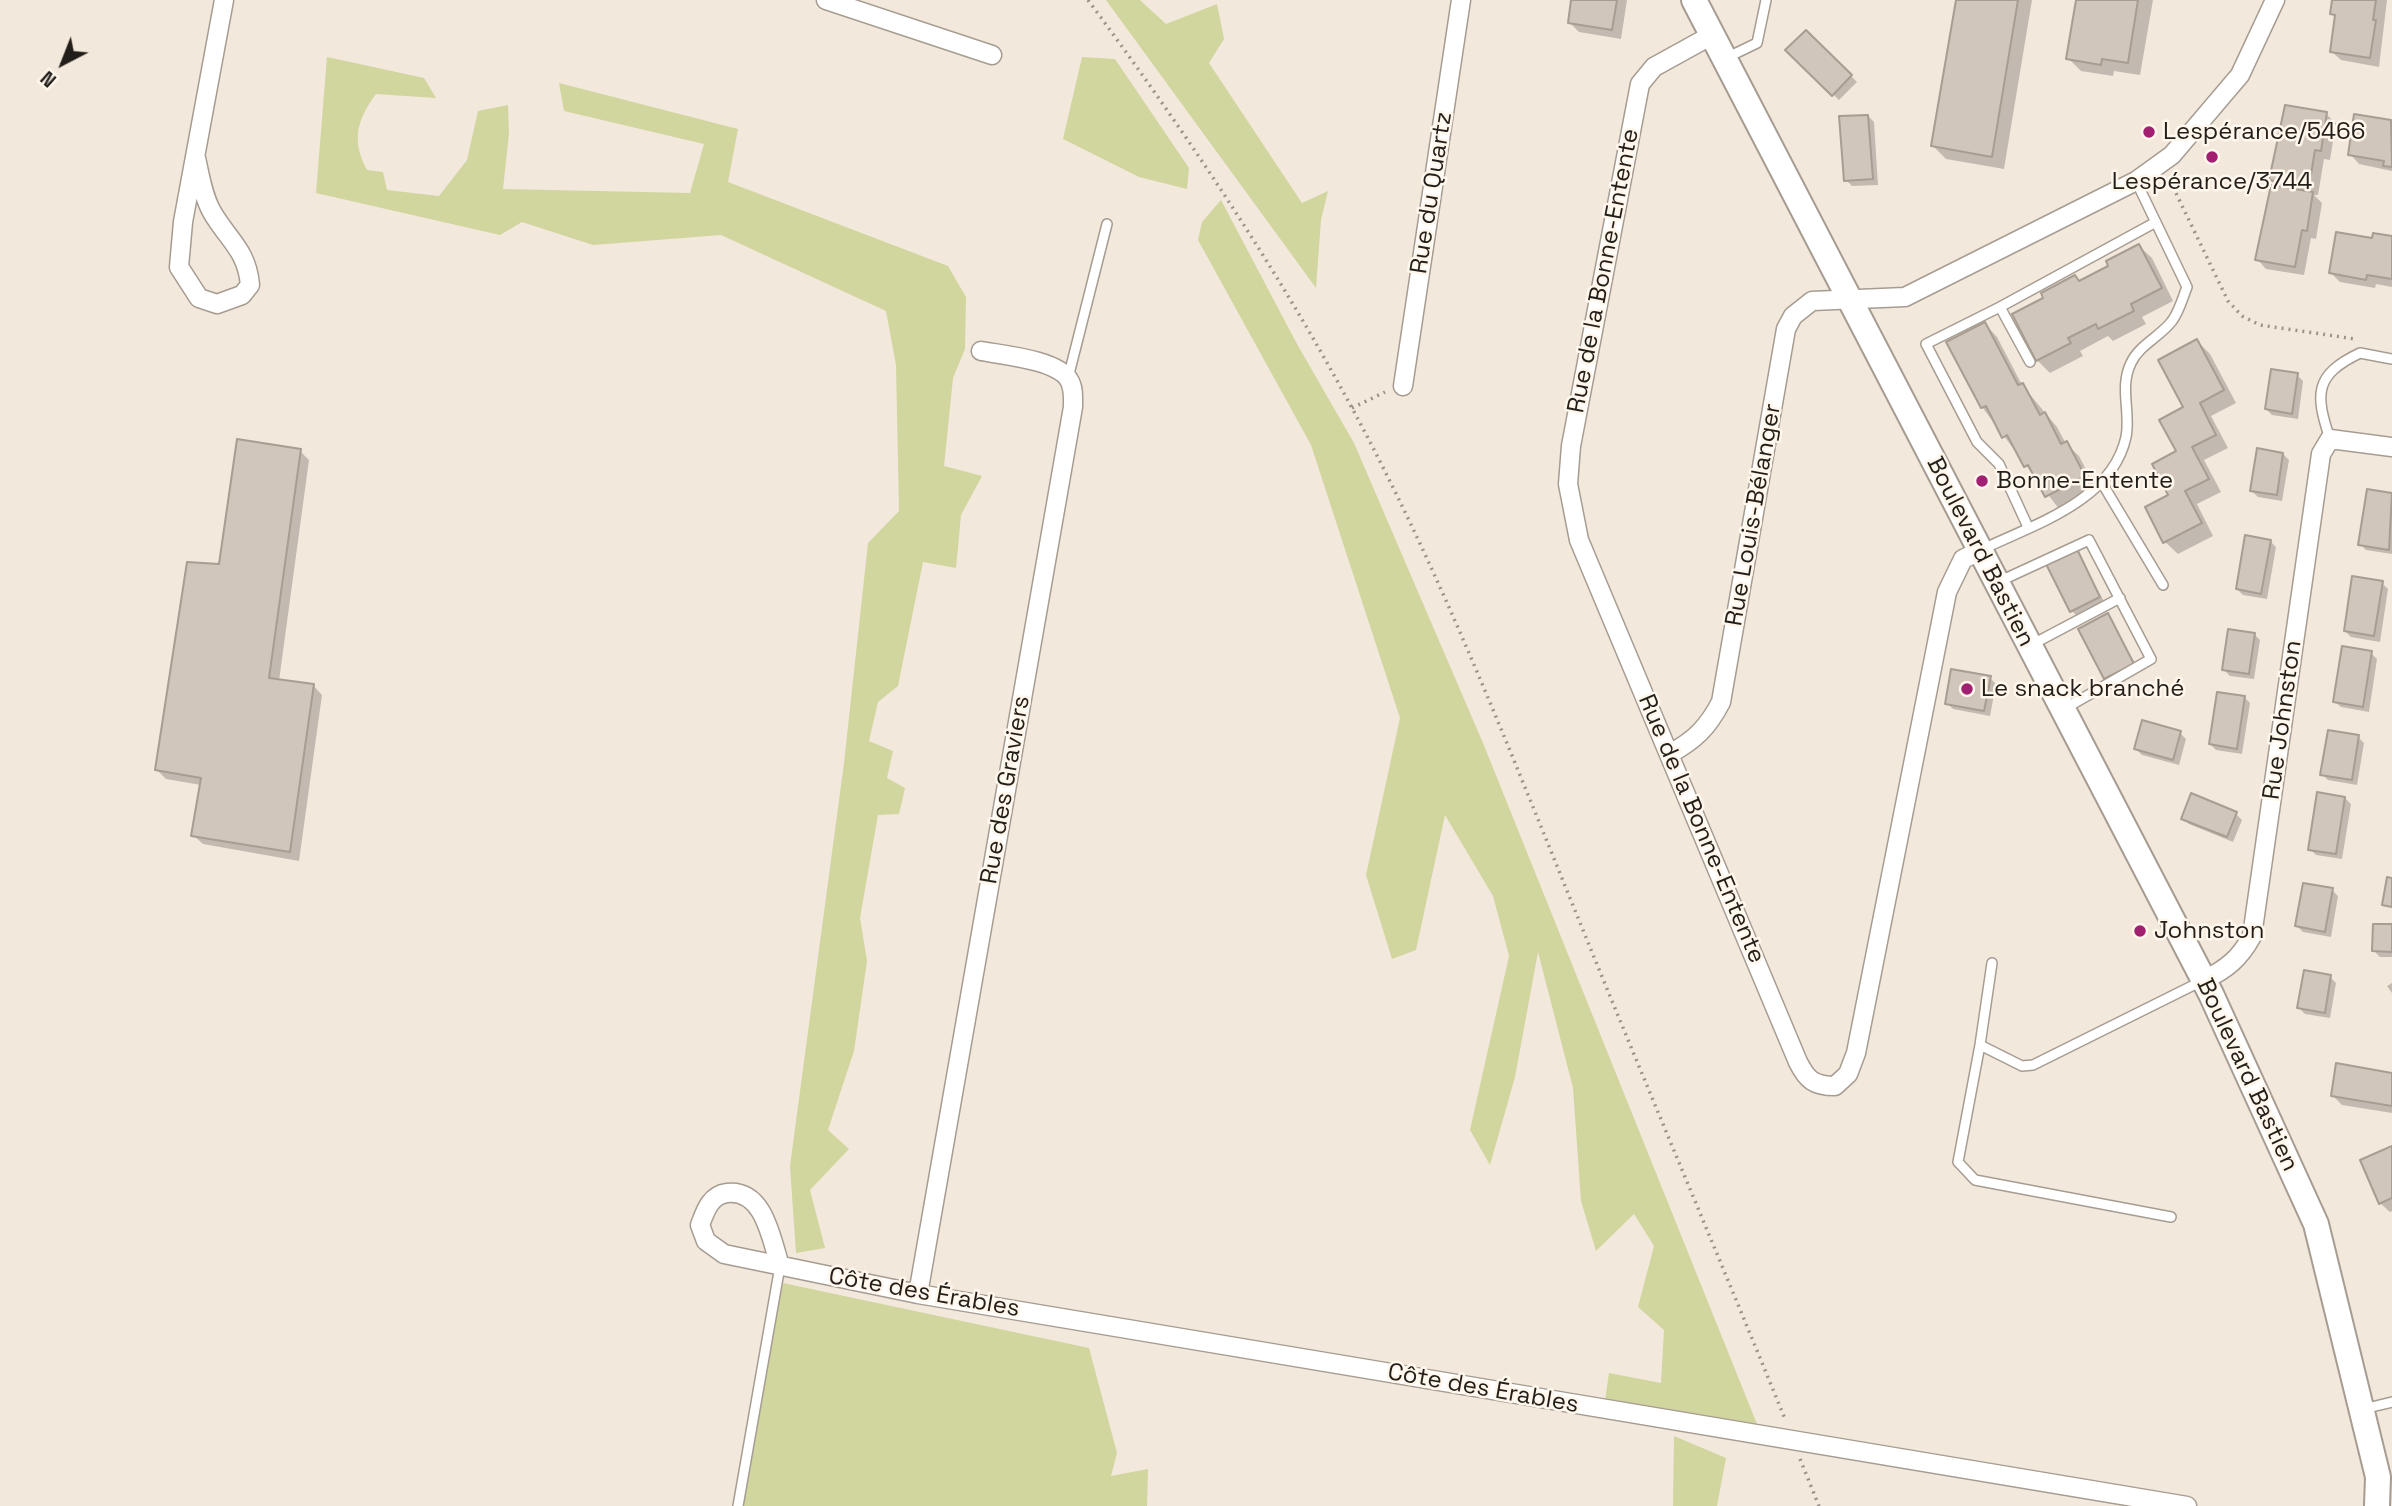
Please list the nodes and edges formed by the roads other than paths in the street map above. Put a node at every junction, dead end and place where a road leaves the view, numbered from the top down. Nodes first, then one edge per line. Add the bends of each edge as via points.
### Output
1 (224, 0) edge
2 (826, 0) edge
3 (1461, 0) edge
4 (1694, 0) edge
5 (1766, 0) edge
6 (2275, 0) edge
7 (1712, 35) junction
8 (992, 55) dead end
9 (1725, 58) junction
10 (196, 158) junction
11 (2136, 181) junction
12 (2156, 222) junction
13 (1107, 224) dead end
14 (1849, 297) junction
15 (2000, 307) junction
16 (981, 351) dead end
17 (2392, 359) edge
18 (2030, 362) dead end
19 (1068, 378) junction
20 (1403, 386) dead end
21 (2330, 439) junction
22 (2392, 447) edge
23 (2102, 483) junction
24 (2028, 527) junction
25 (1980, 551) junction
26 (1996, 583) junction
27 (2163, 585) dead end
28 (2120, 598) junction
29 (2029, 646) junction
30 (2062, 710) junction
31 (1671, 754) junction
32 (1992, 963) dead end
33 (2204, 980) junction
34 (1980, 1045) junction
35 (2172, 1217) dead end
36 (780, 1265) junction
37 (918, 1294) junction
38 (2392, 1402) edge
39 (2363, 1409) junction
40 (738, 1506) edge
41 (2188, 1506) edge
42 (2377, 1506) edge

1 - 10 street
2 - 8 street
3 - 20 street, Rue du Quartz
4 - 7 main road, Boulevard Bastien
5 - 9 lane via 1757,43
6 - 11 street, Rue Louis-Bélanger via 2240,75 2172,155
7 - 9 main road, Boulevard Bastien
7 - 31 street, Rue de la Bonne-Entente via 1654,67 1640,83 1567,484 1579,540
9 - 14 main road, Boulevard Bastien
10 - 10 street via 179,268 199,298 217,304 242,295 250,285 248,265 212,212
11 - 12 lane
11 - 14 street, Rue Louis-Bélanger via 1905,297
12 - 15 lane
12 - 23 lane via 2187,286 2174,320 2131,362 2124,386 2126,435 2118,459
13 - 19 lane
14 - 25 main road, Boulevard Bastien
14 - 31 street, Rue Louis-Bélanger via 1812,301 1786,328 1721,702 1696,740
15 - 18 lane
15 - 24 lane via 1926,344 1977,442 1999,464
16 - 19 street via 1042,363
17 - 21 lane via 2360,353 2326,375 2319,394
19 - 37 street, Rue des Graviers via 1073,407
21 - 22 street
21 - 33 street, Rue Johnston via 2320,454 2252,936 2225,970
23 - 24 lane
23 - 27 lane
24 - 25 lane
25 - 26 main road, Boulevard Bastien
25 - 31 street, Rue de la Bonne-Entente via 1963,559 1947,593 1856,1053 1848,1074 1835,1086 1819,1086 1806,1078 1798,1062
26 - 28 lane via 2089,540
26 - 29 main road, Boulevard Bastien
28 - 29 lane
28 - 30 lane via 2151,659
29 - 30 main road, Boulevard Bastien
30 - 33 main road, Boulevard Bastien
32 - 34 lane
33 - 34 lane via 2033,1065 2022,1066
33 - 39 main road, Boulevard Bastien via 2316,1224
34 - 35 lane via 1958,1162 1963,1171 1975,1180
36 - 36 street, Côte des Érables via 765,1218 753,1200 738,1192 721,1194 708,1205 700,1225 706,1241 724,1254
36 - 37 street, Côte des Érables
36 - 40 lane
37 - 41 street, Côte des Érables
38 - 39 lane
39 - 42 main road, Boulevard Bastien via 2378,1477

